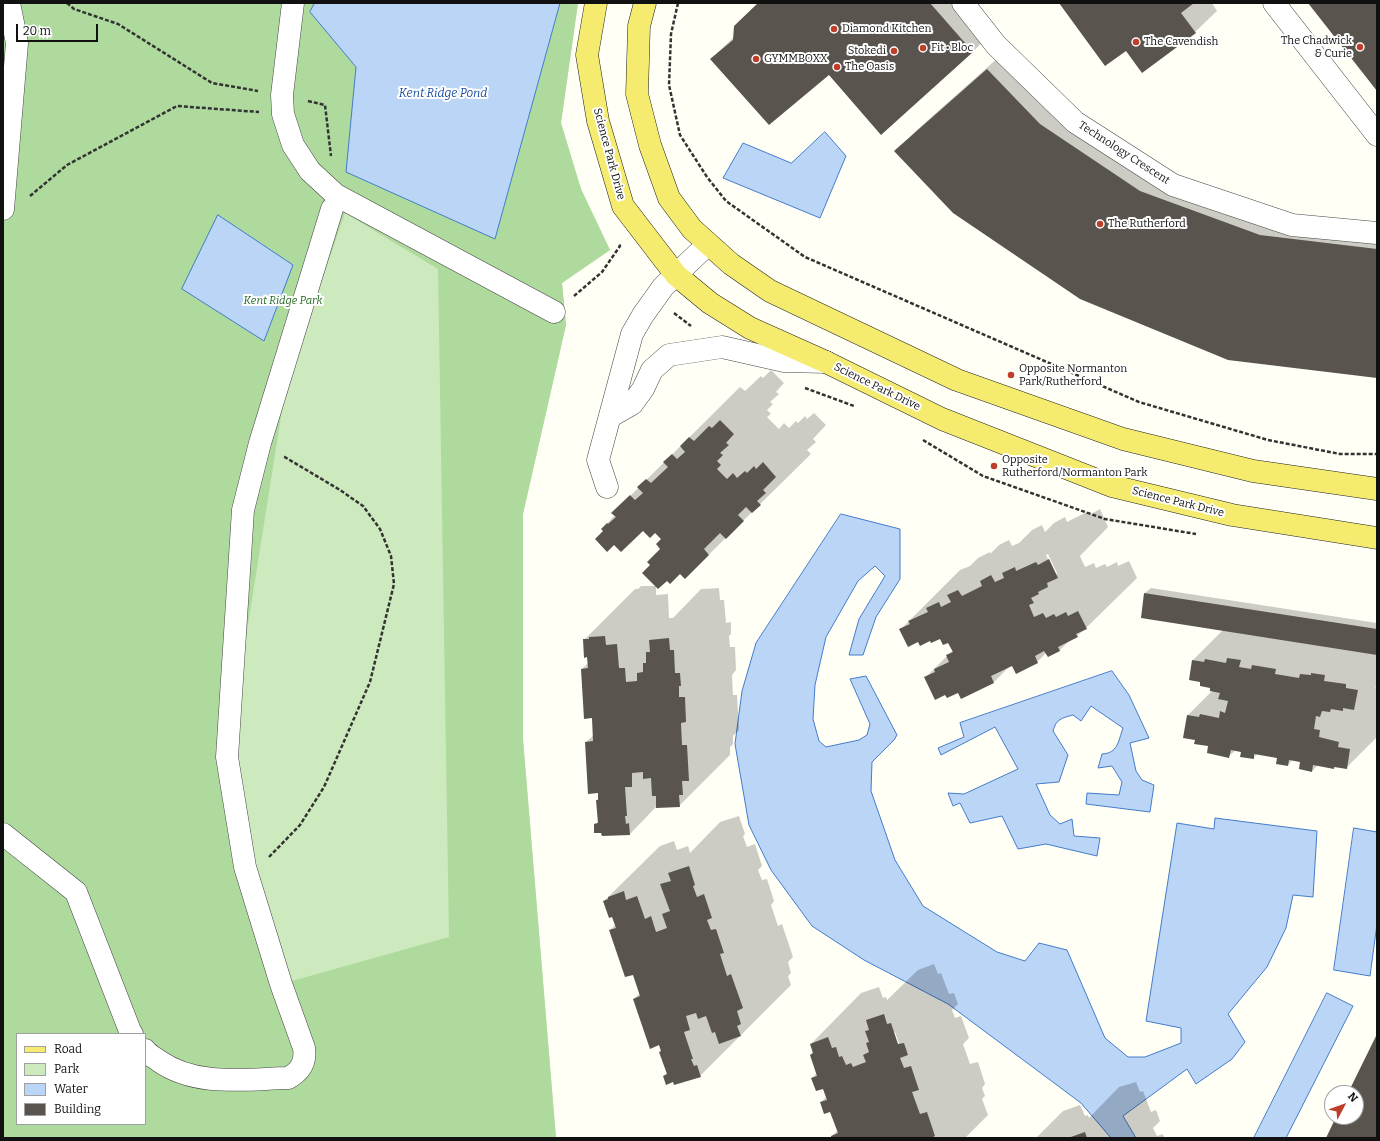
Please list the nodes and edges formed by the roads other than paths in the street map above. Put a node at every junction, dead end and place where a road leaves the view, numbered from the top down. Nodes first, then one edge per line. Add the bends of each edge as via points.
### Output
1 (9, 3) edge
2 (293, 3) edge
3 (596, 3) edge
4 (645, 3) edge
5 (963, 3) edge
6 (1274, 3) edge
7 (1377, 134) edge
8 (3, 209) edge
9 (332, 209) dead end
10 (1377, 233) edge
11 (708, 244) junction
12 (676, 275) junction
13 (554, 312) road end
14 (826, 362) junction
15 (611, 416) junction
16 (607, 487) dead end
17 (1377, 489) edge
18 (1377, 538) edge
19 (3, 834) edge
20 (131, 1033) edge
21 (146, 1051) edge

1 - 8 street via 17,43
2 - 13 street via 283,105 293,145 310,171 336,195
3 - 12 main road, Science Park Drive via 588,55 598,121 623,206
4 - 11 main road via 639,26 637,94 650,145 669,198 692,230
5 - 10 street, Technology Crescent via 996,45 1076,122 1173,185 1292,225
6 - 7 street
9 - 21 street via 260,442 243,510 227,757 245,867 281,984 304,1048 304,1063 288,1078 220,1080 194,1077 169,1068
11 - 12 street
11 - 17 main road via 731,264 770,291 957,380 1123,439 1253,471
12 - 14 main road, Science Park Drive via 710,303 750,328
12 - 15 street via 663,287 632,334
14 - 15 street via 784,361 722,347 669,355 652,370 632,404
14 - 18 main road, Science Park Drive via 942,418 1112,486 1232,515
15 - 16 street via 598,460
19 - 20 street via 76,892

